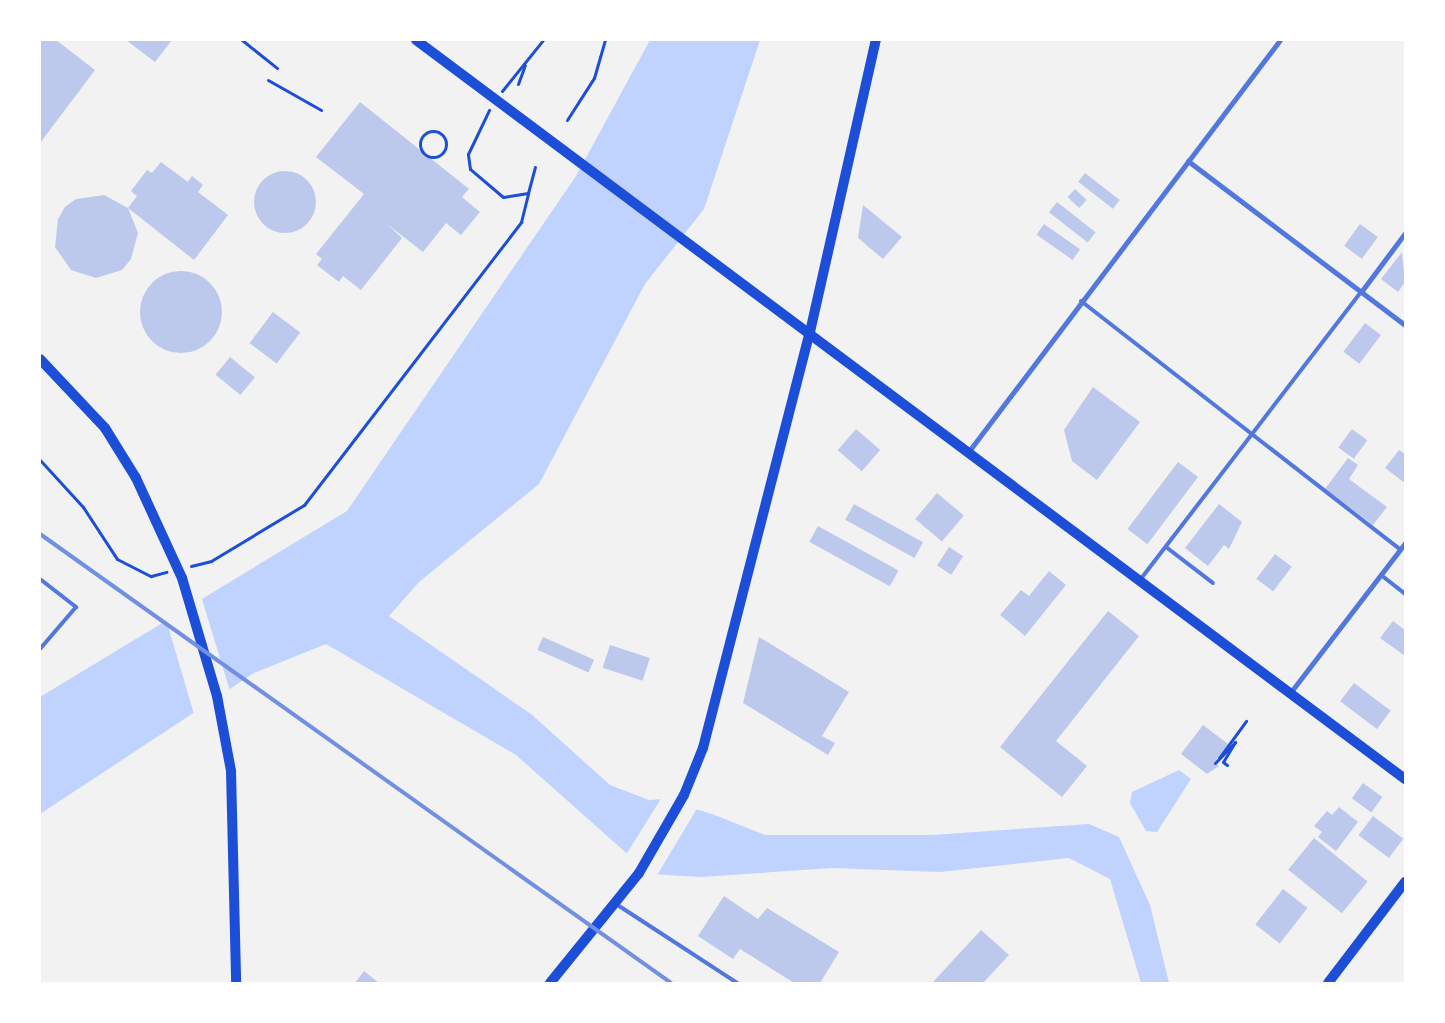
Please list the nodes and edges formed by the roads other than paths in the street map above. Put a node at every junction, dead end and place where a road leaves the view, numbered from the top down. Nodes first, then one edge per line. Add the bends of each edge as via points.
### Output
1 (416, 40) edge
2 (876, 40) edge
3 (1280, 40) edge
4 (1188, 161) junction
5 (1405, 233) edge
6 (1361, 292) junction
7 (1081, 300) junction
8 (1405, 325) edge
9 (810, 332) junction
10 (40, 358) edge
11 (1253, 434) junction
12 (969, 451) junction
13 (1405, 543) edge
14 (1166, 547) junction
15 (1400, 549) junction
16 (1380, 575) junction
17 (40, 579) edge
18 (1140, 580) junction
19 (1213, 583) dead end
20 (1405, 594) edge
21 (40, 648) edge
22 (1290, 694) junction
23 (1405, 779) edge
24 (1405, 882) edge
25 (614, 903) junction
26 (236, 983) edge
27 (550, 983) edge
28 (737, 983) edge
29 (1328, 983) edge

1 - 9 main road
2 - 9 main road
3 - 4 street
4 - 6 street
4 - 7 street
5 - 6 street
6 - 8 street
6 - 11 lane
7 - 11 lane
7 - 12 street
9 - 12 main road
9 - 25 main road via 703,748 684,795 639,872
10 - 26 main road via 105,428 182,578 217,696 231,771
11 - 14 lane
11 - 15 lane
12 - 18 main road
13 - 15 street
14 - 18 lane
14 - 19 lane
15 - 16 street
16 - 20 lane
16 - 22 street
17 - 21 lane via 76,607
18 - 22 main road
22 - 23 main road
24 - 29 main road
25 - 27 main road
25 - 28 lane

